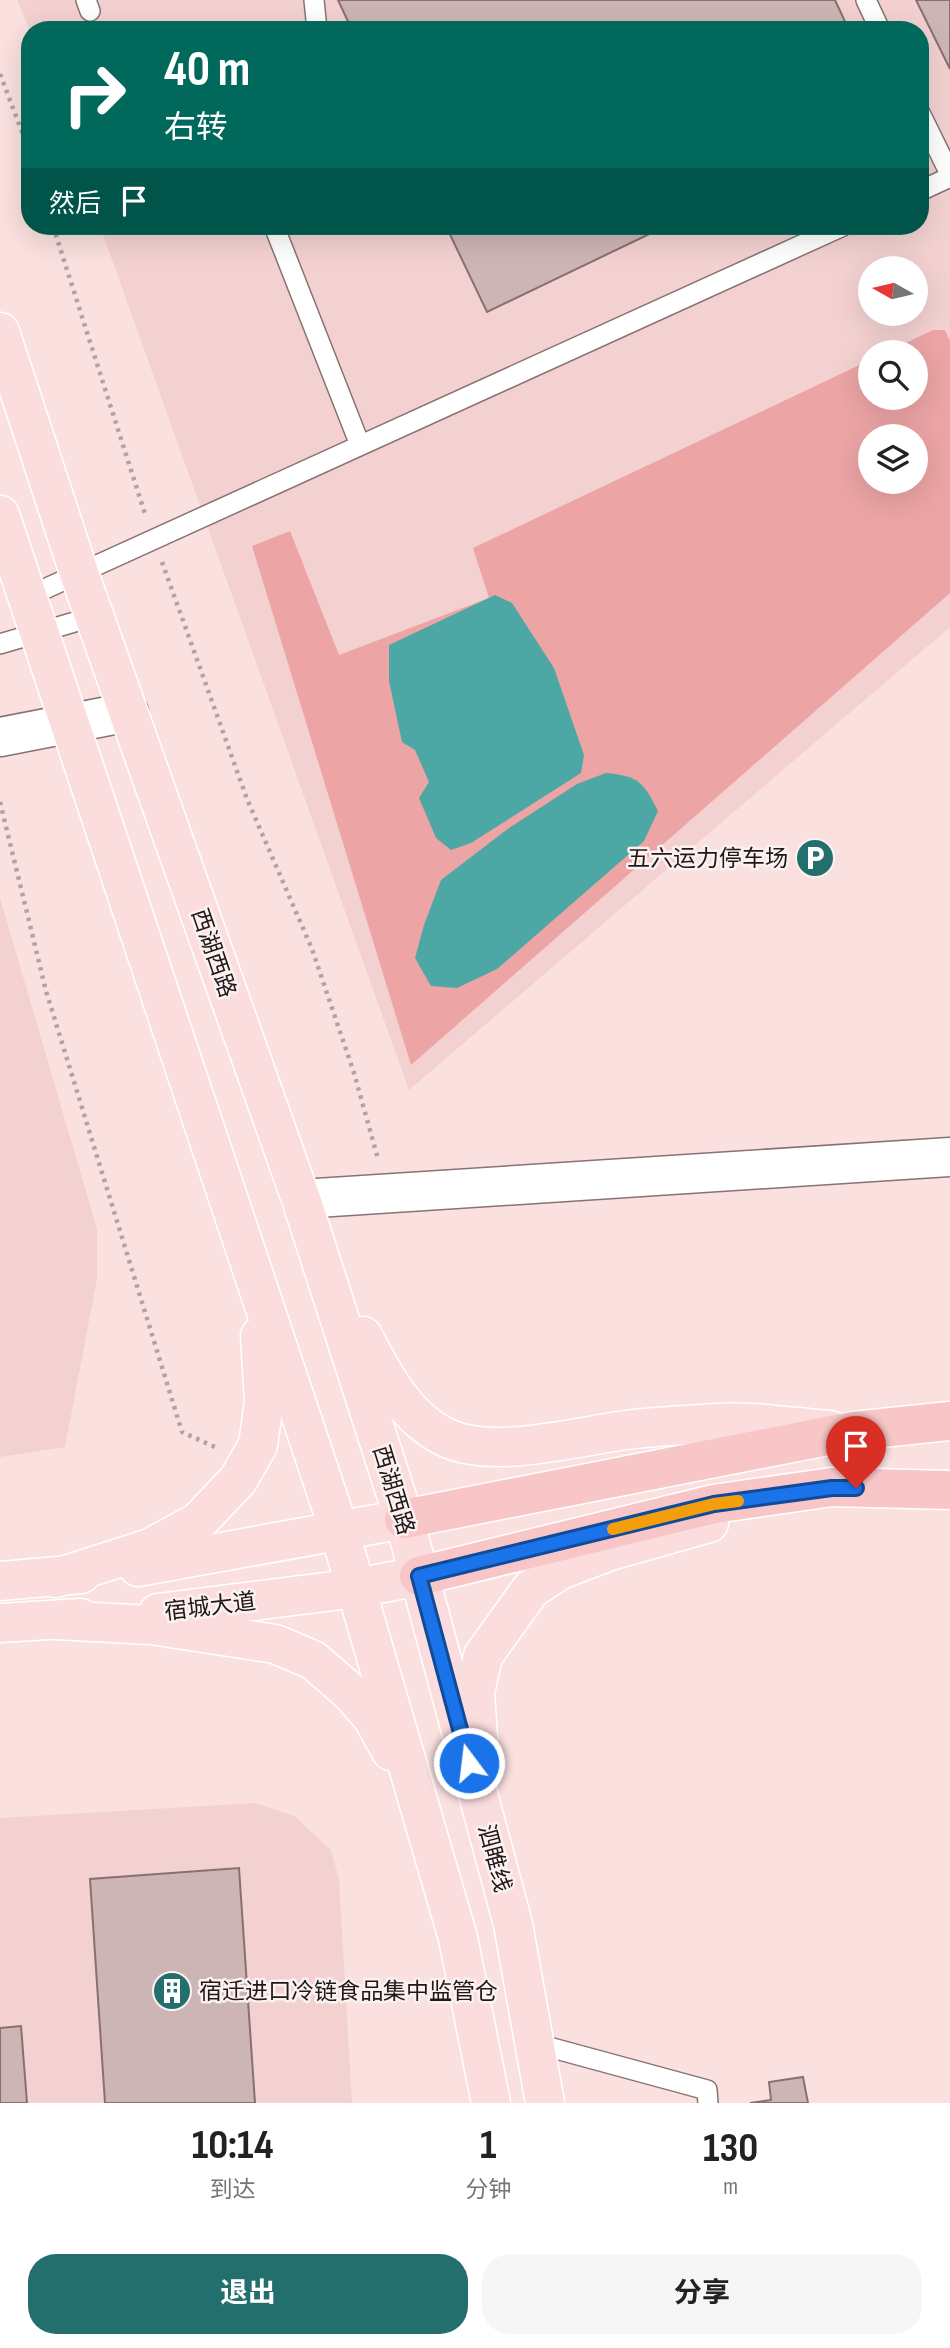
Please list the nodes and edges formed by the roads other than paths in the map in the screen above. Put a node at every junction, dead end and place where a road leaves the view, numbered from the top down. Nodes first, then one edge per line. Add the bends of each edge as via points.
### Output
1 (314, 0) edge
2 (866, 0) edge
3 (316, 21) edge
4 (876, 21) edge
5 (929, 132) edge
6 (950, 176) edge
7 (929, 186) edge
8 (278, 235) edge
9 (823, 235) edge
10 (3, 350) edge
11 (360, 445) junction
12 (0, 515) edge
13 (79, 573) junction
14 (27, 597) junction
15 (95, 616) junction
16 (39, 632) junction
17 (0, 644) edge
18 (128, 712) junction
19 (69, 724) junction
20 (0, 737) edge
21 (950, 1157) edge
22 (301, 1199) junction
23 (317, 1248) junction
24 (251, 1268) junction
25 (950, 1421) edge
26 (853, 1431) junction
27 (832, 1488) junction
28 (950, 1490) edge
29 (404, 1520) junction
30 (339, 1530) junction
31 (419, 1576) junction
32 (55, 1578) junction
33 (0, 1581) edge
34 (357, 1588) junction
35 (56, 1620) junction
36 (0, 1623) edge
37 (421, 1807) junction
38 (484, 1816) junction
39 (534, 2043) junction
40 (491, 2103) edge
41 (545, 2103) edge
42 (708, 2103) edge

1 - 3 lane
2 - 4 lane
5 - 6 lane
6 - 7 lane
8 - 11 lane
9 - 11 lane
10 - 13 main road, 西湖西路
11 - 13 lane
12 - 14 main road
13 - 14 lane
13 - 15 main road, 西湖西路
14 - 16 main road
15 - 16 lane
15 - 18 main road, 西湖西路
16 - 17 lane
16 - 19 main road
18 - 19 street
18 - 22 main road, 西湖西路
19 - 20 street
19 - 24 main road
21 - 22 street
22 - 23 main road, 西湖西路
23 - 26 main road via 389,1382 409,1411 445,1438 485,1448 723,1423
23 - 29 main road, 西湖西路
24 - 30 main road
24 - 32 main road via 264,1402 258,1445 238,1480 198,1522 150,1548
25 - 26 highway
26 - 29 highway
27 - 28 highway
27 - 31 highway via 714,1504
27 - 38 main road via 610,1551 560,1570 531,1589 483,1656 475,1692
29 - 30 main road
29 - 31 main road, 西湖西路
30 - 32 main road via 153,1565
30 - 34 main road
31 - 34 main road, 宿城大道
31 - 38 main road, 泗睢线
32 - 33 main road
34 - 35 main road, 宿城大道 via 155,1613
34 - 37 main road
35 - 36 main road, 宿城大道
35 - 37 main road via 202,1632 275,1644 313,1660 372,1717
37 - 40 main road via 458,1938
38 - 39 main road, 泗睢线 via 513,1924
39 - 41 main road, 泗睢线
39 - 42 lane via 706,2090

